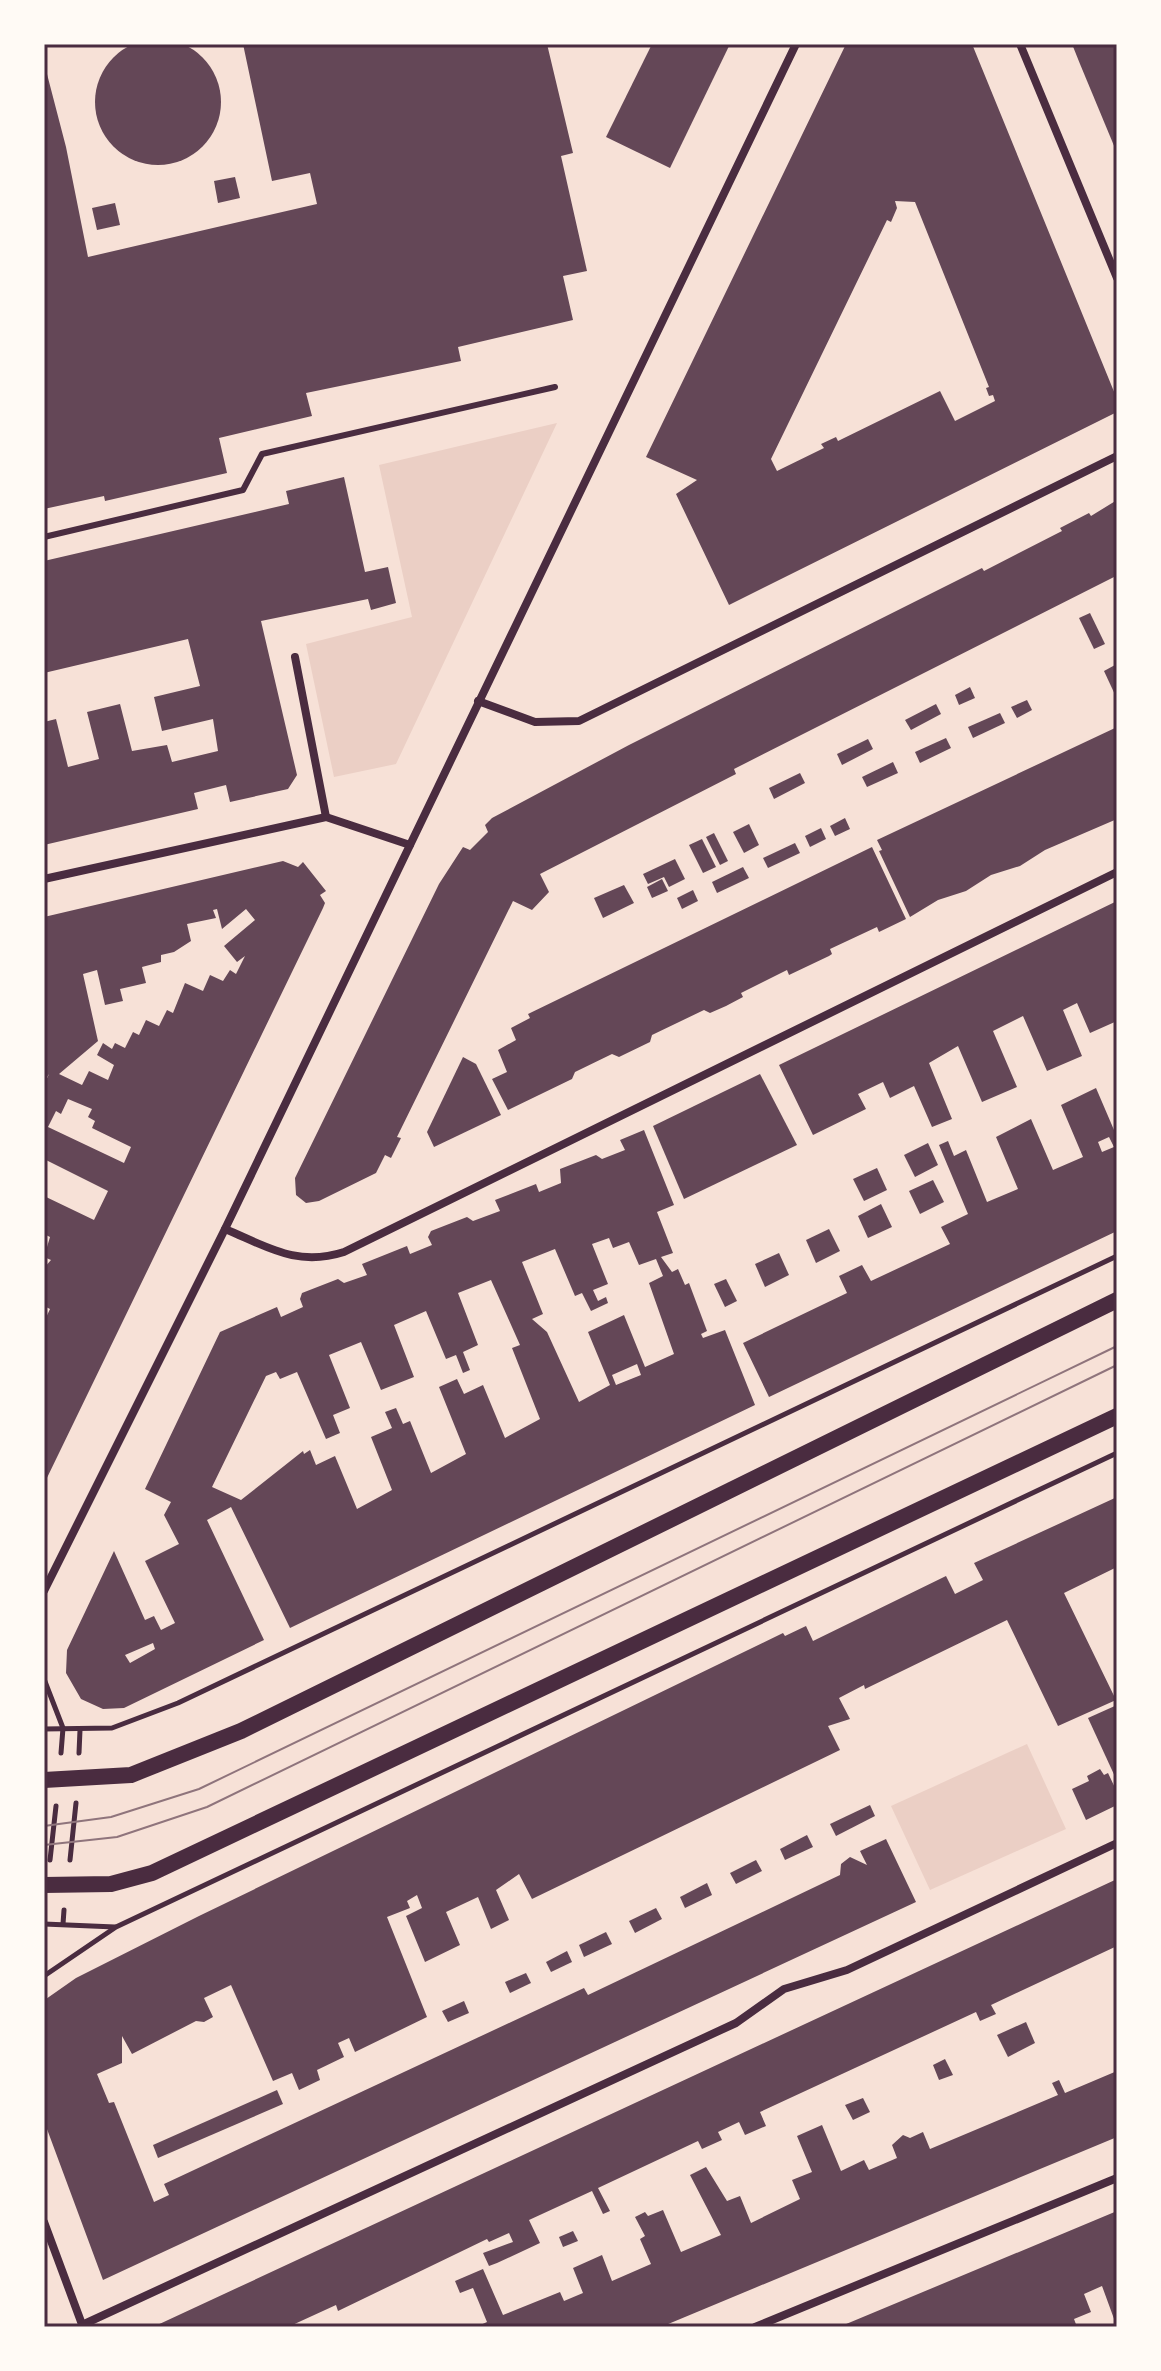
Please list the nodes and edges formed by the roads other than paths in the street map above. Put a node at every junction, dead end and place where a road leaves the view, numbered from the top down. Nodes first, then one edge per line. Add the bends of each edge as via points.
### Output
1 (796, 44) edge
2 (1020, 44) edge
3 (1117, 278) edge
4 (555, 387) dead end
5 (1117, 456) edge
6 (44, 537) edge
7 (295, 657) dead end
8 (478, 701) junction
9 (326, 817) junction
10 (410, 845) junction
11 (1117, 872) edge
12 (44, 879) edge
13 (225, 1229) junction
14 (1117, 1300) edge
15 (1117, 1416) edge
16 (44, 1591) edge
17 (52, 1779) edge
18 (1117, 1843) edge
19 (46, 1885) edge
20 (1117, 2178) edge
21 (44, 2222) edge
22 (82, 2326) edge
23 (755, 2327) edge

1 - 8 street
2 - 3 street
4 - 6 lane via 262,454 243,490
5 - 8 street via 579,721 535,722
7 - 9 street
8 - 10 street
9 - 10 street
9 - 12 street
10 - 13 street
11 - 13 street via 344,1252 309,1260
13 - 16 street
14 - 17 main road via 241,1731 131,1775
15 - 19 main road via 152,1873 111,1884
18 - 22 street via 847,1970 784,1989 736,2023
20 - 23 street
21 - 22 street

